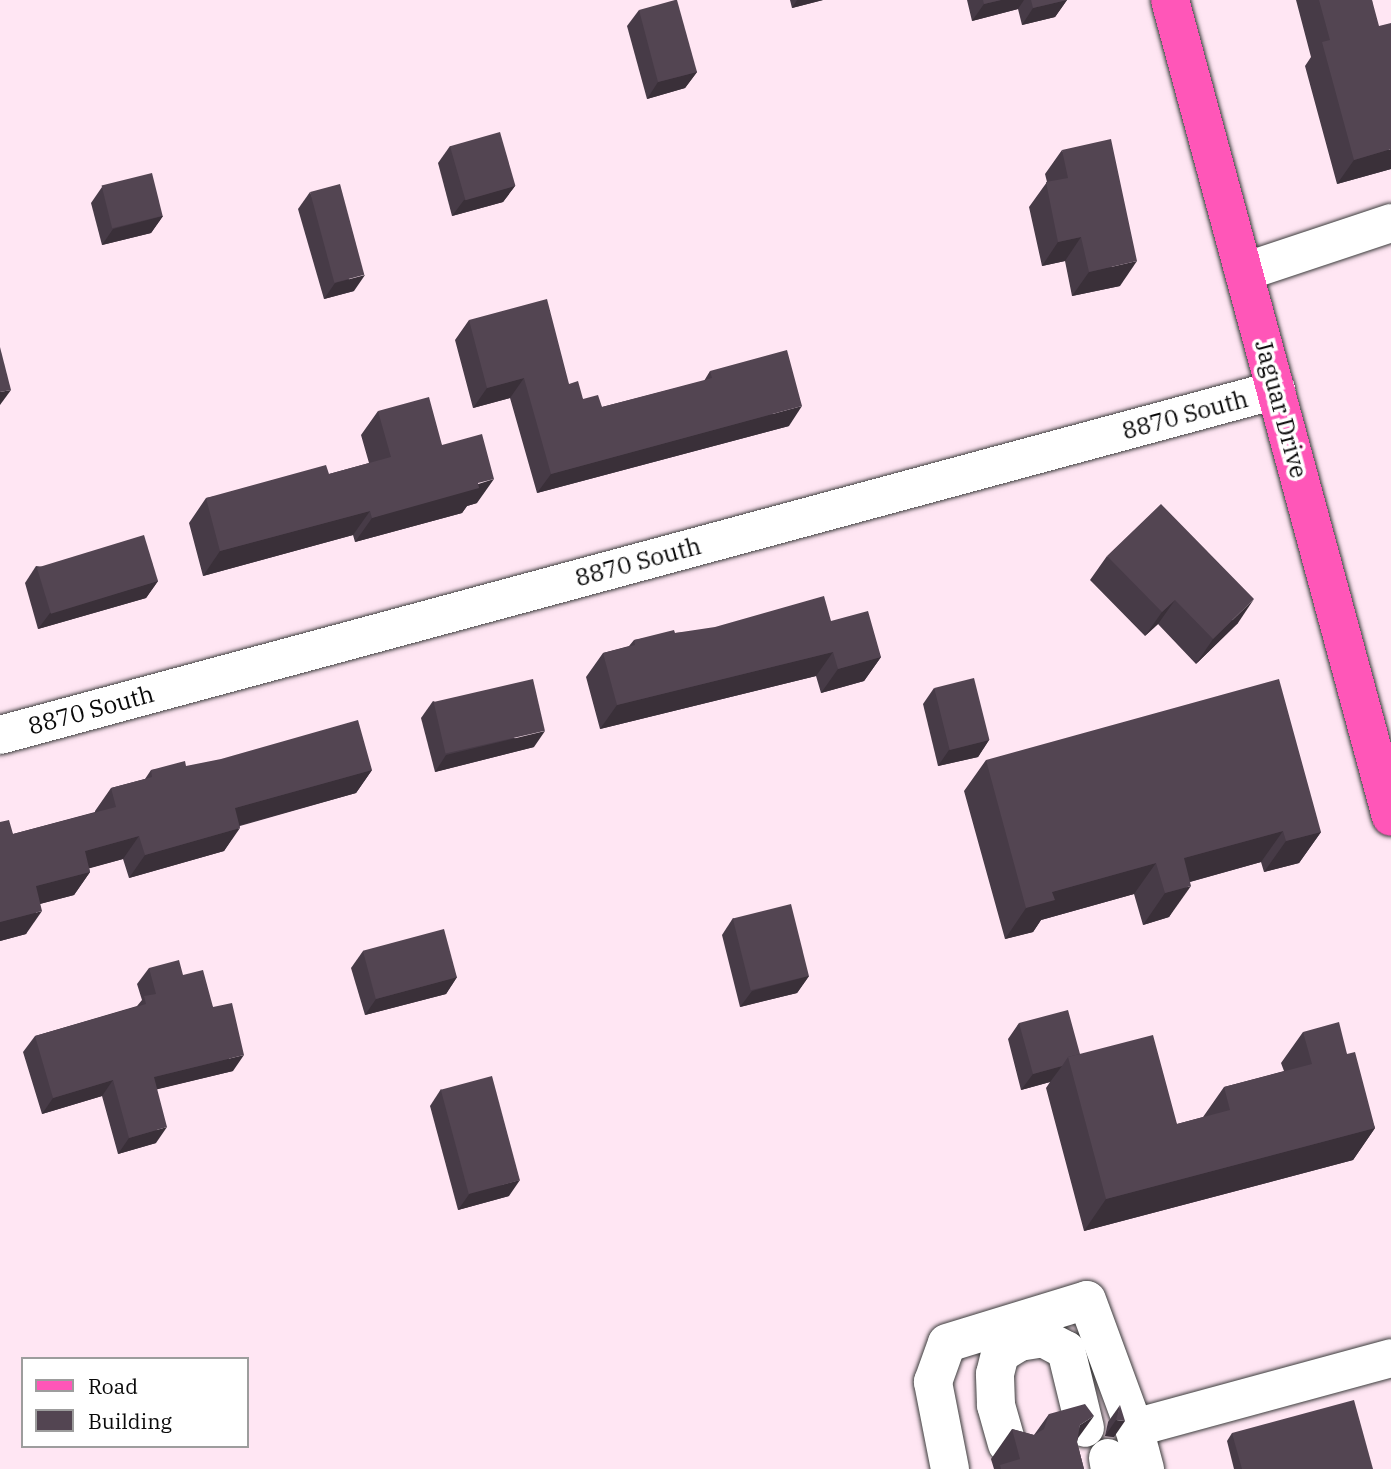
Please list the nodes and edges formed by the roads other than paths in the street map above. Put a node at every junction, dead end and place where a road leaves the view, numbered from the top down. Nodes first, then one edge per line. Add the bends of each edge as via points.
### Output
1 (1170, 0) edge
2 (1391, 223) edge
3 (1244, 272) junction
4 (1276, 390) junction
5 (0, 734) edge
6 (1391, 817) edge
7 (1391, 1357) edge
8 (1007, 1444) dead end
9 (1094, 1446) edge
10 (950, 1469) edge
11 (1145, 1469) edge

1 - 3 main road, Jaguar Drive
2 - 3 street
3 - 4 main road, Jaguar Drive
4 - 5 street, 8870 South
4 - 6 main road, Jaguar Drive
7 - 9 street
8 - 9 street via 996,1405 1000,1354 1019,1342 1043,1338 1066,1350
9 - 10 street via 1087,1300 947,1343 933,1382
9 - 11 street

